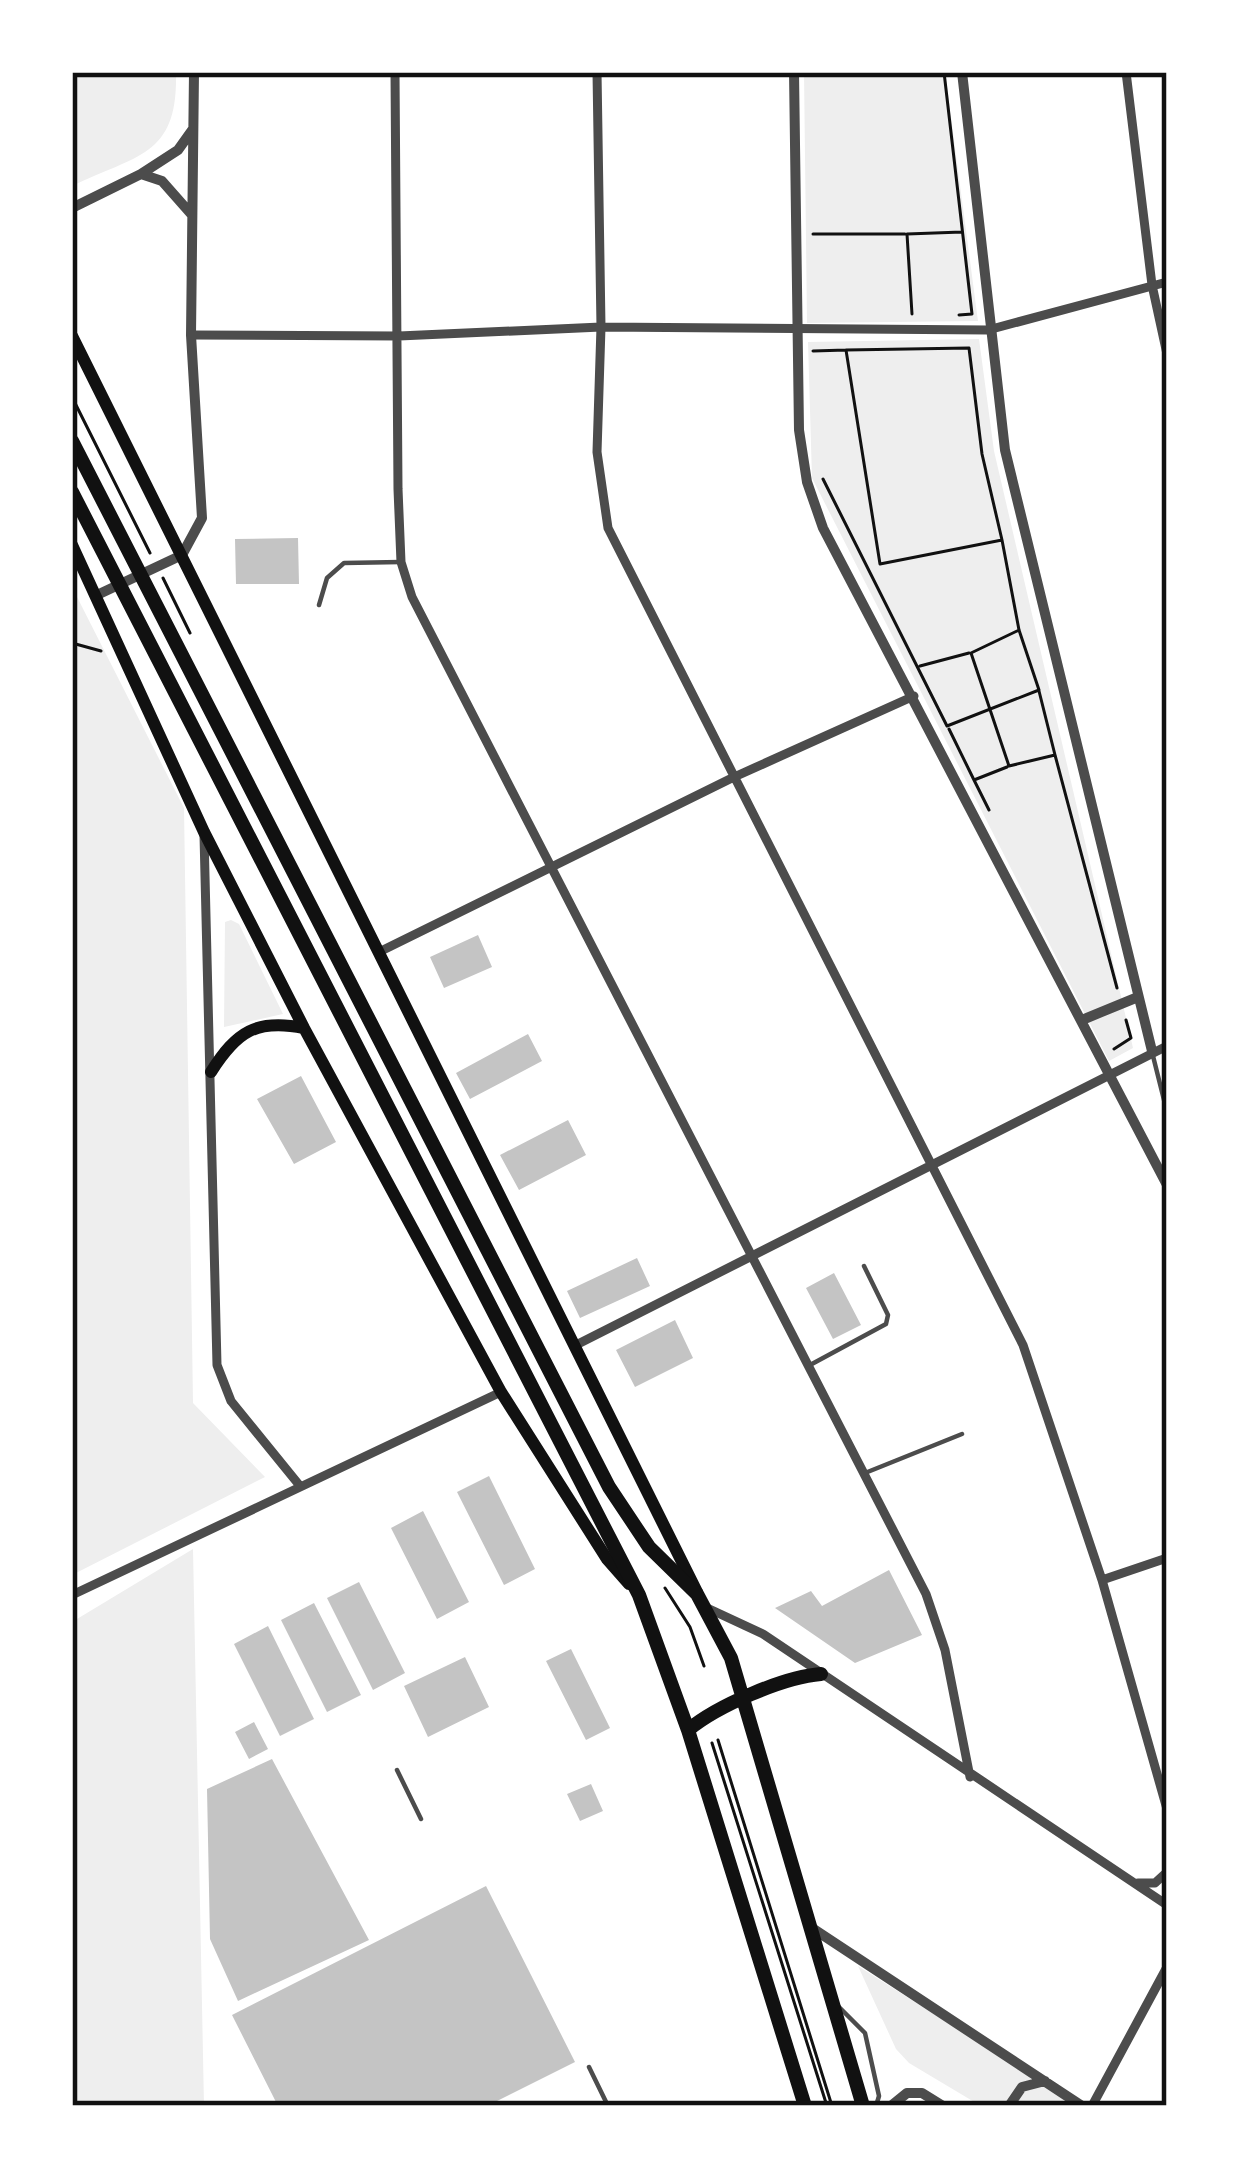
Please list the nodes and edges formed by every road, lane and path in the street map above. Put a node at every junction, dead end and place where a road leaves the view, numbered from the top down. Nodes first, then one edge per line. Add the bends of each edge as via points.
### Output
1 (194, 72) edge
2 (395, 72) edge
3 (597, 72) edge
4 (794, 72) edge
5 (944, 72) edge
6 (962, 72) edge
7 (1126, 72) edge
8 (195, 126) junction
9 (141, 174) junction
10 (72, 208) edge
11 (193, 215) junction
12 (963, 232) junction
13 (806, 234) dead end
14 (907, 234) junction
15 (1167, 282) edge
16 (1152, 285) junction
17 (952, 315) dead end
18 (912, 316) dead end
19 (601, 327) junction
20 (801, 330) junction
21 (988, 330) junction
22 (191, 335) junction
23 (72, 336) edge
24 (399, 336) junction
25 (812, 350) dead end
26 (846, 350) junction
27 (1167, 354) edge
28 (72, 441) edge
29 (815, 464) dead end
30 (72, 492) edge
31 (1002, 539) junction
32 (72, 545) edge
33 (182, 555) junction
34 (401, 562) junction
35 (140, 579) junction
36 (120, 587) junction
37 (98, 596) junction
38 (320, 605) dead end
39 (1019, 630) junction
40 (971, 652) junction
41 (918, 667) junction
42 (1039, 690) junction
43 (914, 696) junction
44 (991, 710) junction
45 (947, 725) junction
46 (1055, 755) junction
47 (1009, 766) junction
48 (732, 778) junction
49 (974, 779) junction
50 (995, 823) dead end
51 (204, 832) junction
52 (553, 865) junction
53 (380, 952) junction
54 (1138, 997) junction
55 (1121, 1004) junction
56 (1082, 1020) junction
57 (304, 1028) junction
58 (1167, 1046) edge
59 (1152, 1051) junction
60 (1106, 1054) dead end
61 (211, 1072) junction
62 (1109, 1074) junction
63 (1167, 1112) edge
64 (934, 1165) junction
65 (1167, 1185) edge
66 (752, 1254) junction
67 (863, 1266) dead end
68 (574, 1346) junction
69 (810, 1365) junction
70 (501, 1392) junction
71 (962, 1434) dead end
72 (866, 1473) junction
73 (300, 1486) junction
74 (1167, 1558) edge
75 (1102, 1580) junction
76 (72, 1595) edge
77 (639, 1595) junction
78 (701, 1600) junction
79 (821, 1674) junction
80 (746, 1700) junction
81 (688, 1730) junction
82 (715, 1742) dead end
83 (397, 1770) dead end
84 (970, 1777) junction
85 (1167, 1809) edge
86 (422, 1819) dead end
87 (1167, 1872) edge
88 (1132, 1882) junction
89 (1167, 1905) edge
90 (806, 1924) junction
91 (1167, 1966) edge
92 (827, 1994) junction
93 (590, 2066) dead end
94 (1045, 2081) junction
95 (607, 2104) edge
96 (596, 2106) edge
97 (805, 2106) edge
98 (830, 2106) edge
99 (863, 2106) edge
100 (876, 2106) edge
101 (891, 2106) edge
102 (943, 2106) edge
103 (1009, 2106) edge
104 (1082, 2106) edge
105 (1092, 2106) edge

1 - 8 street
2 - 24 street
3 - 19 street
4 - 20 street
5 - 12 path
6 - 21 street
7 - 16 street
8 - 9 street via 178,150
8 - 11 street
9 - 10 street
9 - 11 street via 162,181
11 - 22 street
12 - 14 path
12 - 17 path via 973,314
13 - 14 path
14 - 18 path
15 - 16 street
16 - 21 street
16 - 27 street
19 - 20 street
19 - 24 street
19 - 48 street via 597,452 608,528
20 - 21 street
20 - 43 street via 807,482 823,528
21 - 54 street via 1004,450
22 - 24 street
22 - 33 street via 202,518
23 - 33 main road
24 - 34 street
25 - 26 path
26 - 31 path via 970,348
26 - 31 path via 880,564
28 - 35 main road
29 - 41 path
30 - 36 main road
31 - 39 path
32 - 37 main road
33 - 35 street
33 - 53 main road
34 - 38 lane via 344,563 327,578
34 - 52 street via 458,692
35 - 36 street
35 - 78 main road via 609,1487 649,1547
36 - 37 street
36 - 77 main road
37 - 51 main road
39 - 40 path
39 - 42 path
40 - 41 path
40 - 44 path
41 - 45 path
42 - 44 path
42 - 46 path
43 - 48 street
43 - 56 street
44 - 45 path
44 - 47 path
45 - 49 path
46 - 47 path
46 - 55 path
47 - 49 path
48 - 52 street
48 - 64 street
49 - 50 path
51 - 57 main road
51 - 61 street
52 - 53 street
52 - 66 street
53 - 68 main road
54 - 55 street
54 - 59 street
55 - 56 street
55 - 60 path via 1131,1038
56 - 62 street
57 - 61 main road via 262,1024 240,1032
57 - 70 main road
58 - 59 street
59 - 62 street
59 - 63 lane
61 - 73 street via 221,1385
62 - 64 street
62 - 65 street
64 - 66 street
64 - 75 street via 1023,1345
66 - 68 street
66 - 69 street
67 - 69 lane via 886,1324
68 - 78 main road
69 - 72 street
70 - 73 street
70 - 77 main road via 607,1559
71 - 72 lane
72 - 84 street via 926,1594
73 - 76 street
74 - 75 street
75 - 85 street
77 - 81 main road
78 - 79 street
78 - 80 main road
79 - 80 main road
79 - 84 street
80 - 81 main road
80 - 90 main road
81 - 97 main road
82 - 98 path
83 - 86 lane
84 - 88 street
87 - 88 street via 1155,1883
88 - 89 street
90 - 92 main road
90 - 94 street
91 - 105 street
92 - 99 main road
92 - 100 lane via 865,2033
93 - 95 lane
94 - 103 street via 1022,2086
94 - 104 street
95 - 96 lane
101 - 102 street via 907,2093

